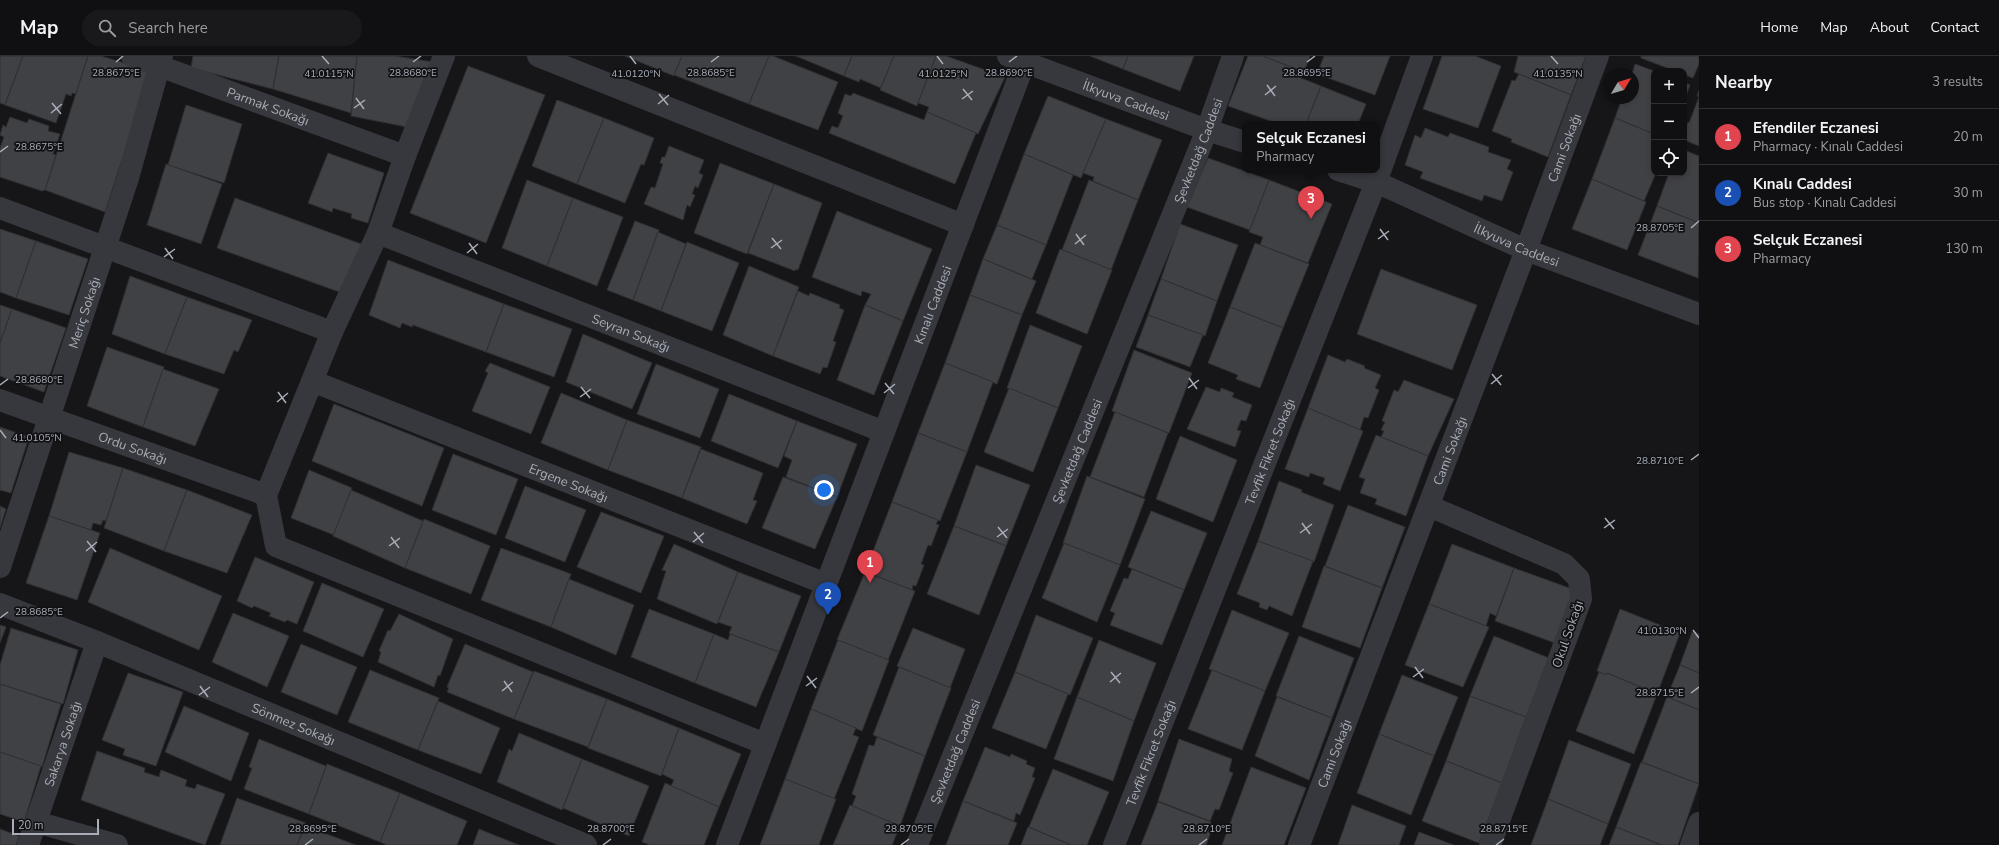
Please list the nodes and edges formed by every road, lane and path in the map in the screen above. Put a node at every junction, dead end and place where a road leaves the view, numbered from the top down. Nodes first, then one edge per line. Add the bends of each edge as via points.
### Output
1 (132, 56) edge
2 (444, 56) edge
3 (538, 56) edge
4 (1233, 56) edge
5 (1422, 56) edge
6 (1598, 56) edge
7 (1020, 58) edge
8 (161, 60) edge
9 (1207, 130) junction
10 (1242, 141) edge
11 (405, 156) junction
12 (1380, 171) edge
13 (1348, 173) edge
14 (1379, 173) edge
15 (1376, 182) junction
16 (0, 208) edge
17 (963, 225) junction
18 (378, 233) junction
19 (105, 247) junction
20 (1526, 250) junction
21 (1699, 314) edge
22 (332, 332) junction
23 (312, 381) junction
24 (0, 400) edge
25 (49, 418) junction
26 (884, 432) junction
27 (266, 495) junction
28 (1429, 506) junction
29 (0, 568) edge
30 (826, 584) junction
31 (0, 604) edge
32 (97, 642) junction
33 (765, 744) junction
34 (36, 822) junction
35 (1699, 822) edge
36 (28, 845) edge
37 (117, 845) edge
38 (586, 845) edge
39 (727, 845) edge
40 (917, 845) edge
41 (1114, 845) edge
42 (1299, 845) edge
43 (1490, 845) edge
44 (1690, 845) edge

1 - 8 street, Parmak Sokağı
2 - 11 street
3 - 17 street
4 - 9 street, Şevketdağ Caddesi
5 - 12 street, Tevfik Fikret Sokağı
6 - 20 street, Cami Sokağı
7 - 9 street, İlkyuva Caddesi
7 - 17 street, Kınalı Caddesi
8 - 11 street, Parmak Sokağı
8 - 19 street, Meriç Sokağı via 128,178
9 - 10 street, İlkyuva Caddesi
9 - 40 street, Şevketdağ Caddesi
11 - 18 street
13 - 15 street, İlkyuva Caddesi
14 - 15 street, Tevfik Fikret Sokağı
15 - 20 street, İlkyuva Caddesi
15 - 41 street, Tevfik Fikret Sokağı
16 - 19 street
17 - 26 street, Kınalı Caddesi
18 - 22 street
18 - 26 street, Seyran Sokağı
19 - 22 street
19 - 25 street, Meriç Sokağı
20 - 21 street, İlkyuva Caddesi
20 - 28 street, Cami Sokağı
22 - 23 street
23 - 27 street
23 - 30 street, Ergene Sokağı
24 - 25 street, Ordu Sokağı
25 - 27 street, Ordu Sokağı
25 - 29 street, Meriç Sokağı
26 - 30 street, Kınalı Caddesi
27 - 33 street via 276,546
28 - 42 street, Cami Sokağı
28 - 43 street, Okul Sokağı via 1564,564 1579,579 1582,599
30 - 33 street, Kınalı Caddesi
31 - 32 street, Sönmez Sokağı
32 - 34 street, Sakarya Sokağı
32 - 38 street, Sönmez Sokağı
33 - 39 street, Kınalı Caddesi
34 - 36 street, Sakarya Sokağı
34 - 37 street
35 - 44 street

